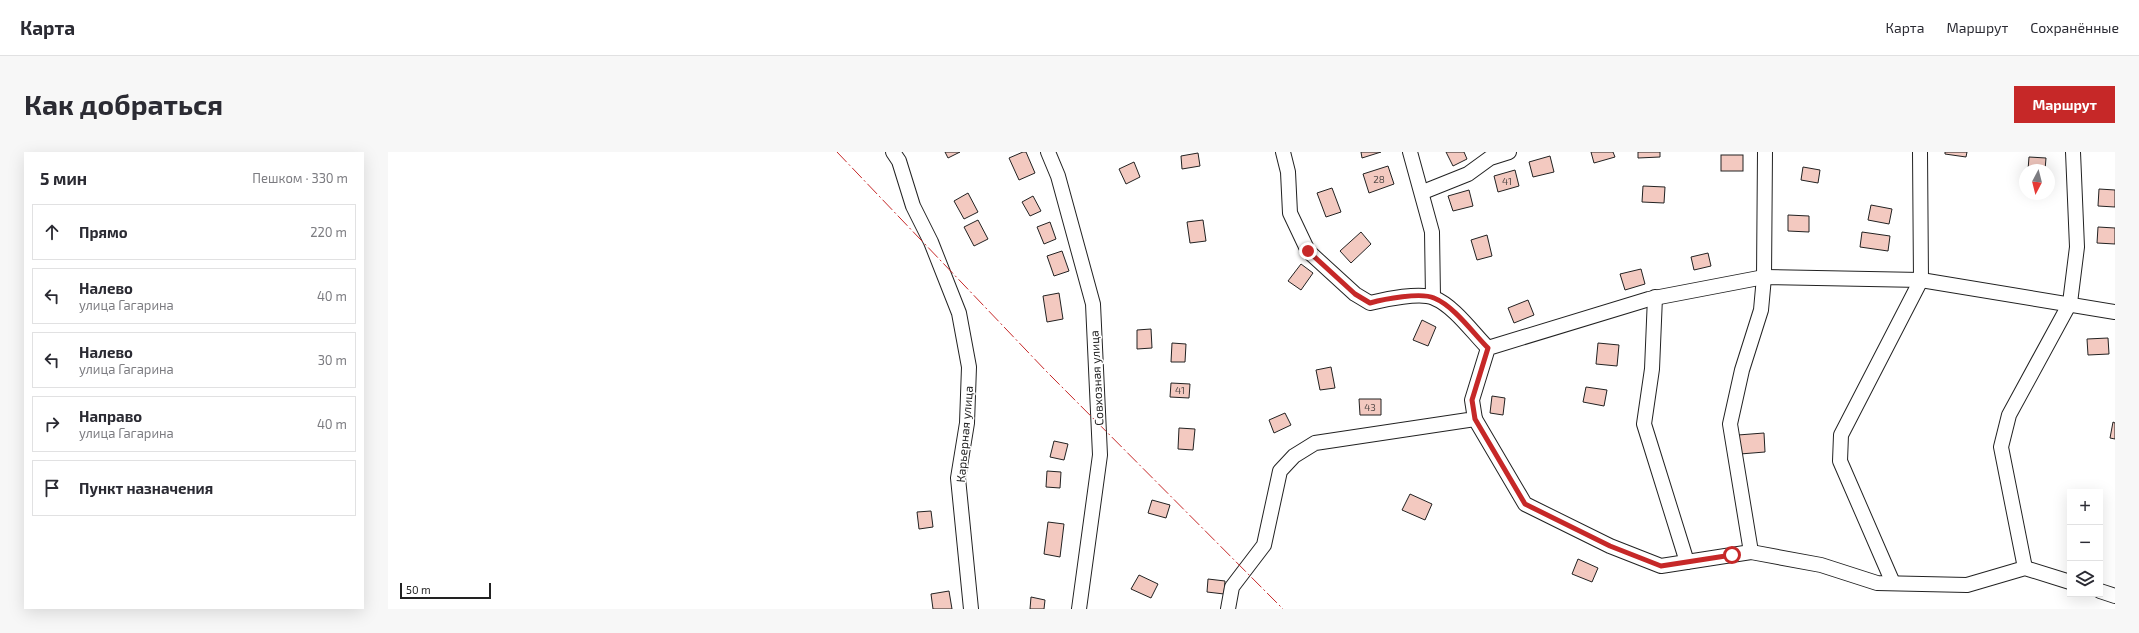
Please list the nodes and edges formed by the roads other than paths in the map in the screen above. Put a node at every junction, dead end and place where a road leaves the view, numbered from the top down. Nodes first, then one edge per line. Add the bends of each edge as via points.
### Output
1 (894, 152) edge
2 (1048, 152) edge
3 (1282, 152) edge
4 (1410, 152) edge
5 (1509, 152) edge
6 (1765, 152) edge
7 (1920, 152) edge
8 (2073, 152) edge
9 (1489, 155) edge
10 (1423, 192) junction
11 (1764, 276) junction
12 (1921, 280) junction
13 (1433, 297) junction
14 (1655, 297) junction
15 (2070, 303) junction
16 (2115, 312) edge
17 (1488, 348) junction
18 (1475, 419) junction
19 (1751, 552) junction
20 (1687, 562) junction
21 (2025, 568) junction
22 (2067, 581) edge
23 (1893, 583) junction
24 (2103, 592) edge
25 (2115, 596) edge
26 (971, 609) edge
27 (1079, 609) edge
28 (1228, 609) edge

1 - 26 street, Карьерная улица via 913,206 931,242 959,313 969,367 967,423 958,478
2 - 27 street, Совхозная улица via 1058,176 1093,304 1100,455
3 - 13 street via 1288,172 1290,213 1308,251 1355,294 1370,303 1393,297
4 - 10 street
5 - 9 street
6 - 11 street
7 - 12 street
8 - 15 street via 2077,247
9 - 10 street via 1468,174
10 - 13 street via 1432,232
11 - 12 street
11 - 14 street
11 - 19 street via 1761,310 1742,370 1730,424
12 - 15 street
12 - 23 street via 1840,435 1840,461
13 - 17 street via 1446,304
14 - 17 street
14 - 20 street via 1652,369 1644,424
15 - 16 street
15 - 21 street via 2009,415 2001,447
17 - 18 street via 1472,400
18 - 20 street via 1525,504 1610,546 1661,566
18 - 28 street via 1315,443 1294,456 1280,471 1264,545 1232,587
19 - 20 street
19 - 23 street via 1822,565 1877,583
21 - 22 street
21 - 23 street via 1967,585
24 - 25 street

